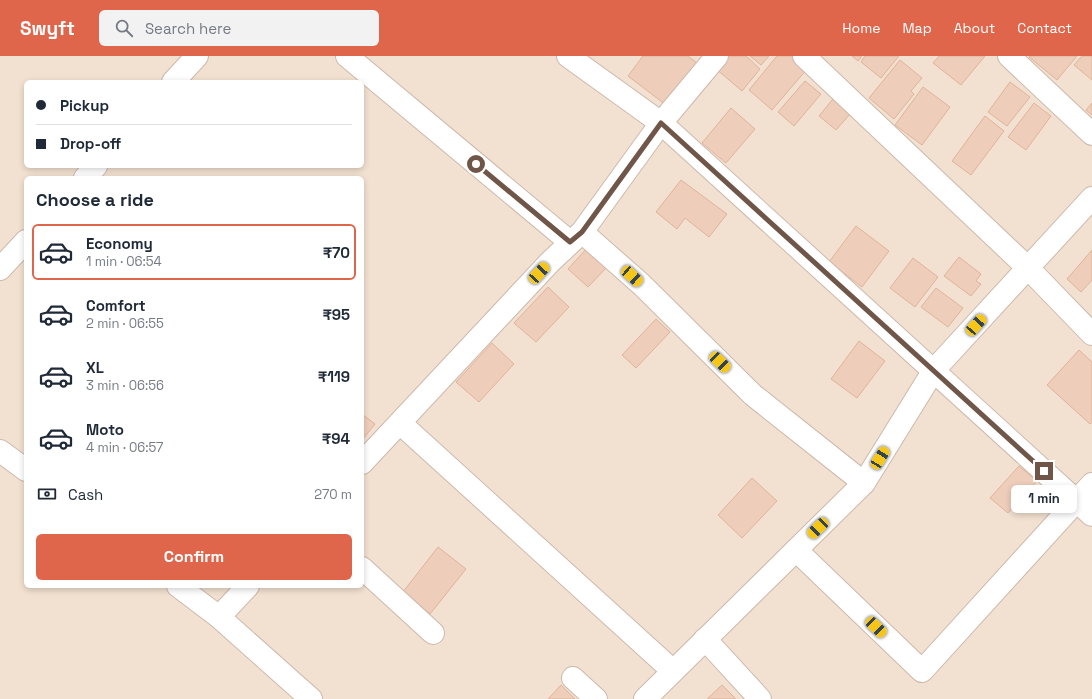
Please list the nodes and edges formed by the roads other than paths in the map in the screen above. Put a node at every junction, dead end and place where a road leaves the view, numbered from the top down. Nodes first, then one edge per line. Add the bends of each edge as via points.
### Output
1 (197, 56) edge
2 (347, 56) edge
3 (568, 56) edge
4 (717, 56) edge
5 (804, 56) edge
6 (1009, 56) edge
7 (175, 80) edge
8 (661, 123) junction
9 (1092, 134) edge
10 (94, 168) edge
11 (86, 176) edge
12 (1092, 198) edge
13 (576, 237) junction
14 (24, 243) edge
15 (1028, 268) junction
16 (0, 269) edge
17 (1092, 334) edge
18 (934, 370) junction
19 (400, 423) junction
20 (0, 451) edge
21 (364, 461) edge
22 (24, 469) edge
23 (864, 483) junction
24 (1092, 484) edge
25 (1084, 508) edge
26 (796, 550) junction
27 (364, 570) edge
28 (181, 588) edge
29 (246, 588) edge
30 (219, 617) junction
31 (433, 633) dead end
32 (705, 639) junction
33 (673, 671) junction
34 (573, 678) dead end
35 (311, 699) edge
36 (596, 699) edge
37 (644, 699) edge
38 (760, 699) edge

1 - 7 street
2 - 13 street
3 - 8 street
4 - 8 street
5 - 15 street
6 - 9 street
8 - 13 street
8 - 18 street
10 - 11 street
12 - 15 street
13 - 19 street
13 - 23 street via 642,285 753,395
14 - 16 street
15 - 17 street
15 - 18 street
18 - 23 street
18 - 25 street
19 - 21 street
19 - 33 street
20 - 22 street
23 - 26 street
24 - 25 street
25 - 26 street via 922,671
26 - 32 street
27 - 31 street
28 - 30 street
29 - 30 street
30 - 35 street
32 - 33 street
32 - 38 street
33 - 37 street
34 - 36 street

